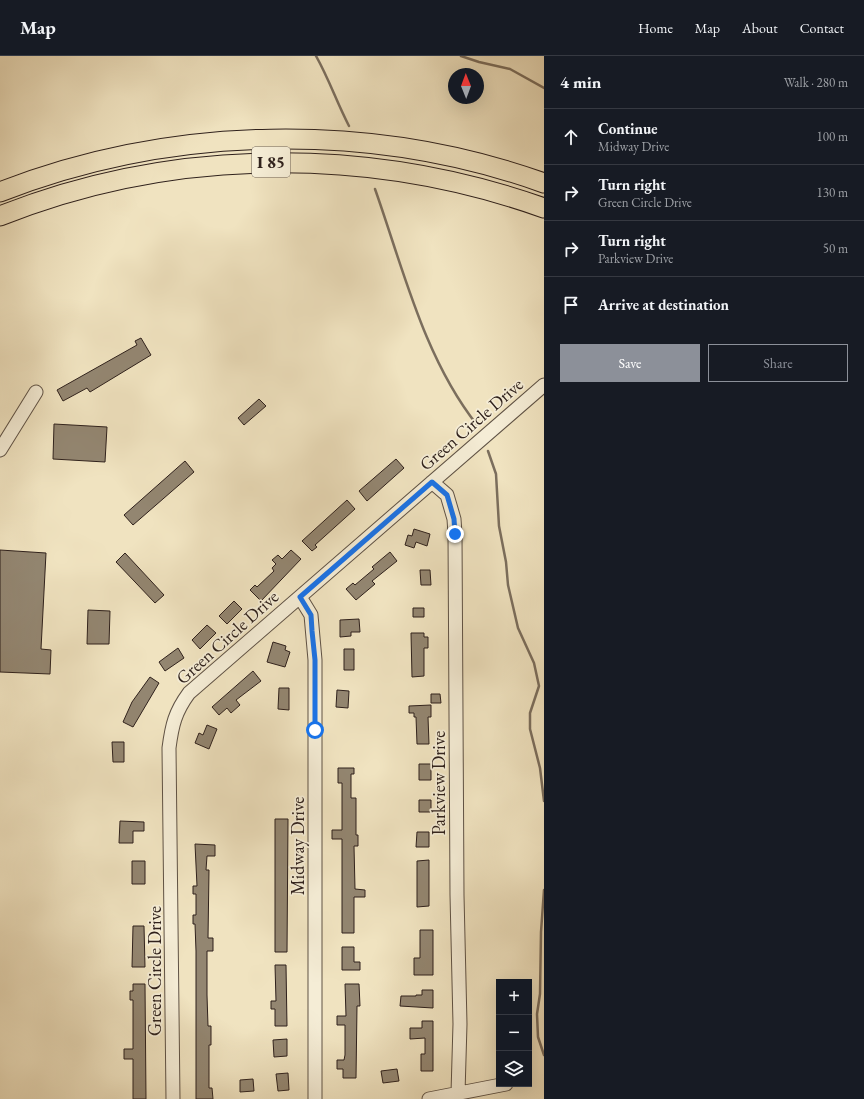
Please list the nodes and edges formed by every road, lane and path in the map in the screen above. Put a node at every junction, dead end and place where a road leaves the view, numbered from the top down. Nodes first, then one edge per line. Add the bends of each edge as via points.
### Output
1 (544, 183) edge
2 (0, 192) edge
3 (544, 208) edge
4 (0, 216) edge
5 (544, 384) edge
6 (36, 392) dead end
7 (0, 450) edge
8 (432, 482) junction
9 (300, 597) junction
10 (496, 1086) edge
11 (458, 1093) junction
12 (173, 1099) edge
13 (315, 1099) edge
14 (429, 1099) edge

1 - 2 highway, I 85 via 504,169 457,158 365,142 275,139 217,142 141,152 81,165
3 - 4 highway, I 85 via 497,192 410,173 355,166 264,162 184,169 141,176 94,186
5 - 8 street, Green Circle Drive
6 - 7 street
8 - 9 street, Green Circle Drive
8 - 11 street, Parkview Drive via 447,495 454,519 455,534 460,1024
9 - 12 street, Green Circle Drive via 189,693 178,708 172,725 169,748
9 - 13 street, Midway Drive via 311,615 315,660
10 - 11 street
11 - 14 street

